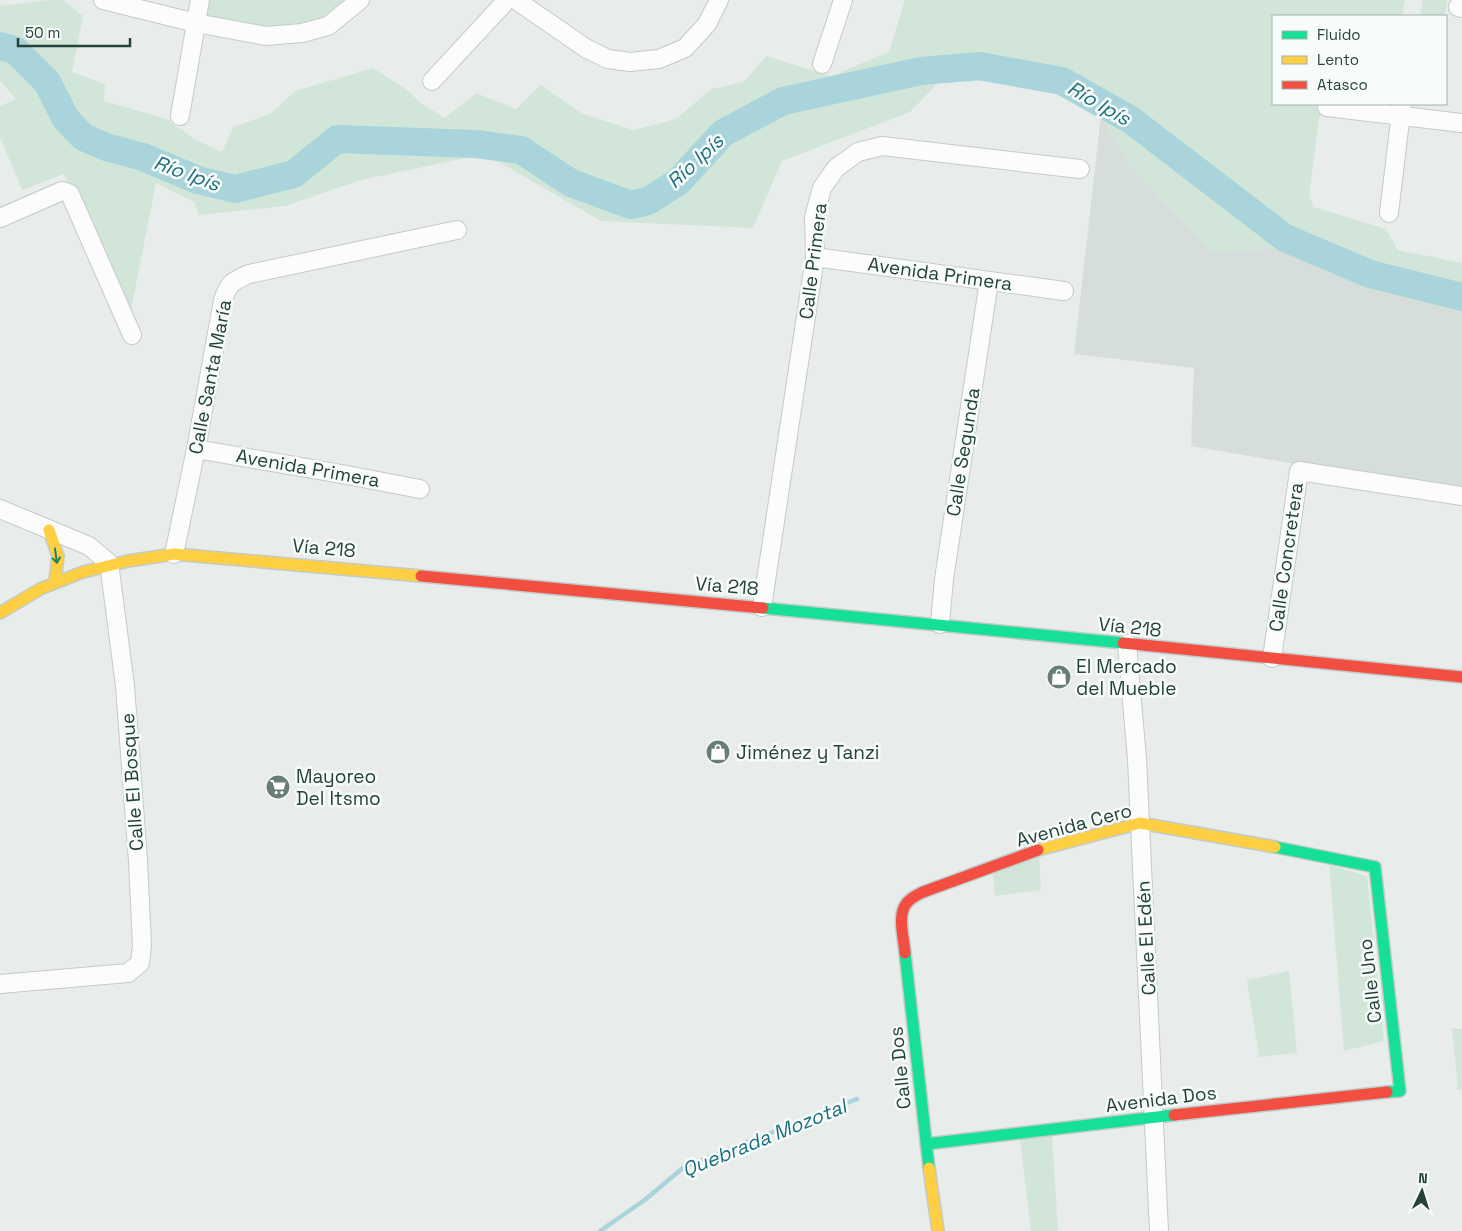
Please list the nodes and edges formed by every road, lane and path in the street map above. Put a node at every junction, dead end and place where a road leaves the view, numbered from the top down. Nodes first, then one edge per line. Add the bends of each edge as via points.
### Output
1 (104, 0) edge
2 (200, 0) edge
3 (360, 0) edge
4 (507, 0) edge
5 (516, 0) edge
6 (720, 0) edge
7 (843, 0) edge
8 (196, 23) junction
9 (822, 64) dead end
10 (432, 80) dead end
11 (1327, 106) dead end
12 (1401, 110) edge
13 (180, 116) dead end
14 (1462, 123) edge
15 (1080, 169) dead end
16 (1390, 213) dead end
17 (0, 218) edge
18 (457, 230) dead end
19 (816, 257) junction
20 (989, 281) junction
21 (1064, 291) dead end
22 (132, 335) dead end
23 (196, 449) junction
24 (420, 489) dead end
25 (1462, 496) edge
26 (0, 509) edge
27 (48, 530) junction
28 (174, 554) junction
29 (109, 563) junction
30 (55, 582) junction
31 (762, 607) junction
32 (0, 614) edge
33 (940, 624) junction
34 (1127, 644) junction
35 (1272, 658) junction
36 (1462, 677) edge
37 (1140, 823) junction
38 (1375, 867) joint
39 (906, 901) joint
40 (0, 984) edge
41 (1400, 1090) joint
42 (1154, 1117) junction
43 (926, 1144) junction
44 (938, 1231) edge
45 (1159, 1231) edge

1 - 8 street
2 - 8 street
3 - 8 street via 328,26 302,33 266,36
4 - 10 street
5 - 6 street via 588,49 608,58 630,62 659,59 685,48 707,24
7 - 9 street
8 - 13 street
11 - 12 street
12 - 14 street
12 - 16 street
15 - 19 street, Calle Primera via 882,146 858,152 836,168 822,188 814,217
17 - 22 street via 62,191 70,194
18 - 23 street, Calle Santa María via 249,274 227,287
19 - 20 street, Avenida Primera
19 - 31 street, Calle Primera
20 - 21 street, Avenida Primera
20 - 33 street, Calle Segunda via 944,578
23 - 24 street, Avenida Primera
23 - 28 street, Calle Santa María
25 - 35 street, Calle Concretera via 1299,471
26 - 27 street
27 - 29 street via 89,546
27 -> 30 main road via 58,556
28 - 29 main road, Vía 218
28 - 31 main road, Vía 218
29 - 30 main road, Vía 218
29 - 40 street, Calle El Bosque via 125,686 142,945 140,963 128,973
30 - 32 main road, Vía 218
31 - 33 main road, Vía 218
33 - 34 main road, Vía 218
34 - 35 main road, Vía 218
34 - 37 street, Calle El Edén
35 - 36 main road, Vía 218
37 - 38 main road, Avenida Cero
37 - 39 main road, Avenida Cero via 1042,848
37 - 42 street, Calle El Edén
38 - 41 main road, Calle Uno
39 - 43 main road, Calle Dos via 902,921
41 - 42 main road, Avenida Dos
42 - 43 main road, Avenida Dos
42 - 45 street, Calle El Edén
43 - 44 main road, Calle Dos

